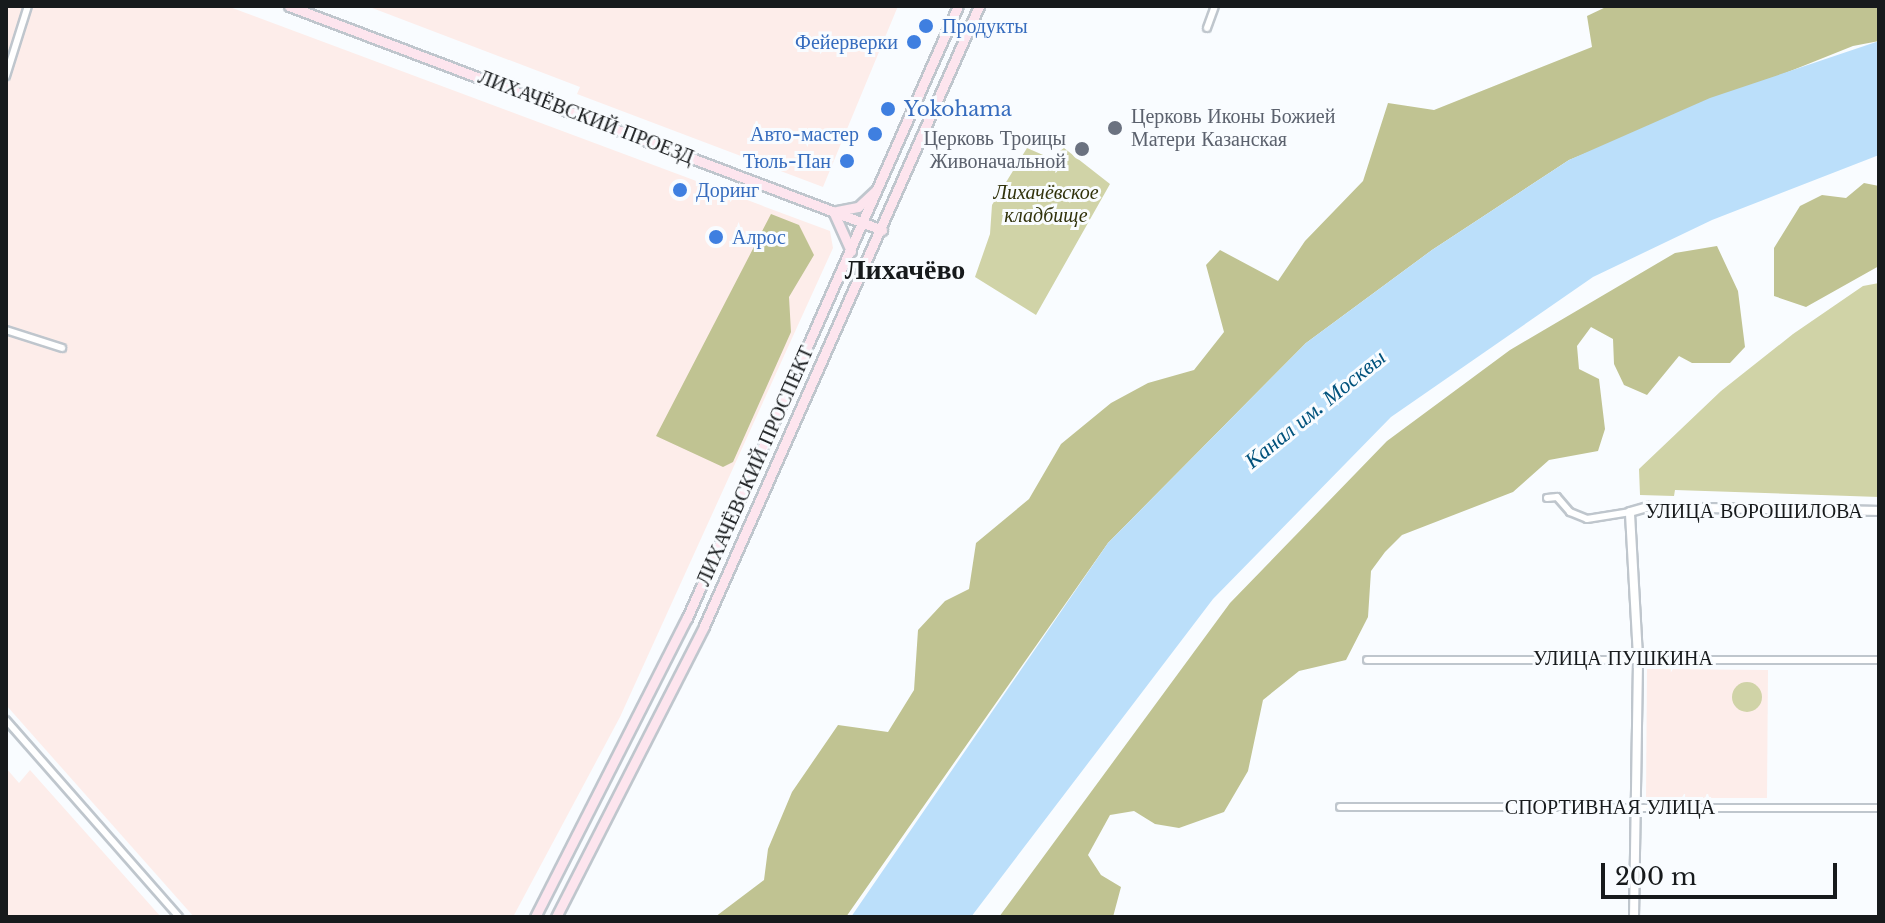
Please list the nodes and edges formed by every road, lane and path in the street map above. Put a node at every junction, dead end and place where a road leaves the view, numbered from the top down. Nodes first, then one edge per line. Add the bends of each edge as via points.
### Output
1 (28, 6) edge
2 (289, 6) edge
3 (958, 6) edge
4 (979, 6) edge
5 (1215, 6) edge
6 (1207, 28) dead end
7 (6, 76) edge
8 (879, 187) junction
9 (833, 211) junction
10 (864, 222) junction
11 (882, 230) junction
12 (851, 251) junction
13 (6, 330) edge
14 (62, 348) dead end
15 (1547, 498) dead end
16 (1879, 511) edge
17 (1630, 512) junction
18 (1638, 657) junction
19 (1367, 660) dead end
20 (1879, 660) edge
21 (6, 720) edge
22 (1340, 807) dead end
23 (1634, 808) junction
24 (1879, 808) edge
25 (179, 917) edge
26 (535, 917) edge
27 (556, 917) edge
28 (1634, 917) edge

1 - 7 street
2 - 9 main road, ЛИХАЧЁВСКИЙ ПРОЕЗД
3 - 8 main road, ЛИХАЧЁВСКИЙ ПРОСПЕКТ
4 - 11 main road, ЛИХАЧЁВСКИЙ ПРОСПЕКТ
5 - 6 street
8 - 9 main road via 858,207
8 - 10 main road, ЛИХАЧЁВСКИЙ ПРОСПЕКТ
9 - 10 main road, ЛИХАЧЁВСКИЙ ПРОЕЗД
9 - 12 main road
10 - 11 main road, ЛИХАЧЁВСКИЙ ПРОЕЗД
10 - 12 main road, ЛИХАЧЁВСКИЙ ПРОСПЕКТ
11 - 27 main road, ЛИХАЧЁВСКИЙ ПРОСПЕКТ via 697,640
12 - 26 main road, ЛИХАЧЁВСКИЙ ПРОСПЕКТ via 670,654
13 - 14 street
15 - 17 street via 1557,497 1570,512 1587,519
16 - 17 street, УЛИЦА ВОРОШИЛОВА via 1648,507
17 - 18 street
18 - 19 street, УЛИЦА ПУШКИНА
18 - 20 street, УЛИЦА ПУШКИНА
18 - 23 street
21 - 25 street
22 - 23 street, СПОРТИВНАЯ УЛИЦА
23 - 24 street, СПОРТИВНАЯ УЛИЦА
23 - 28 street

